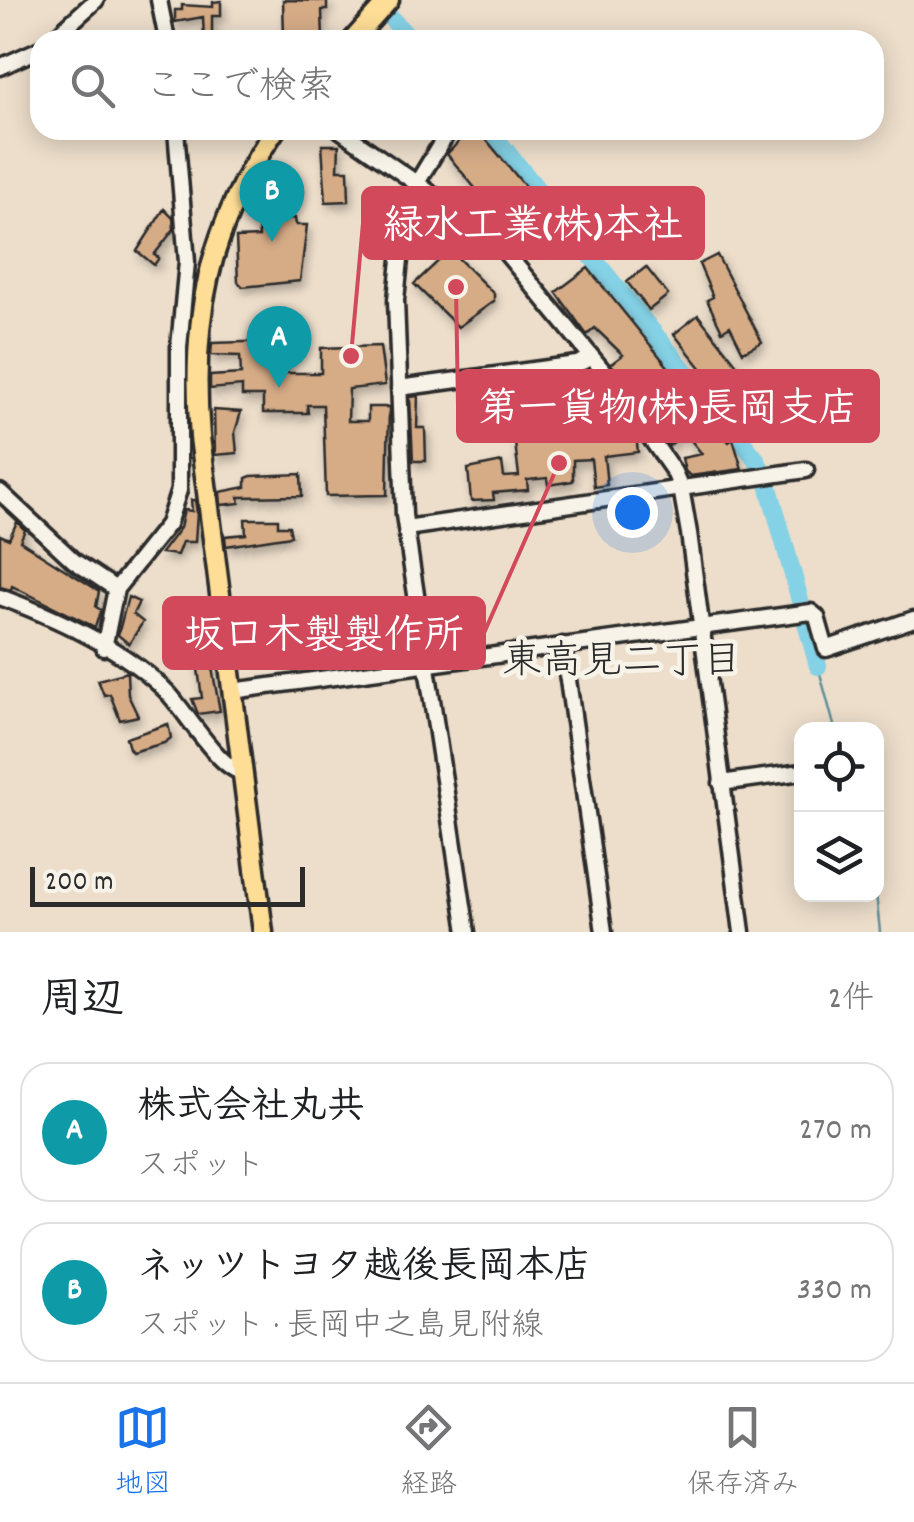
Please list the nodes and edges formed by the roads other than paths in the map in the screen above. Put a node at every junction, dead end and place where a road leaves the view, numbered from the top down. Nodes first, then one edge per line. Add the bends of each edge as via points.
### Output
1 (96, 0) edge
2 (159, 0) edge
3 (390, 0) edge
4 (63, 30) edge
5 (165, 30) edge
6 (362, 30) edge
7 (30, 53) edge
8 (0, 67) edge
9 (177, 140) edge
10 (269, 140) edge
11 (355, 140) edge
12 (443, 140) edge
13 (417, 183) junction
14 (186, 271) junction
15 (206, 280) junction
16 (592, 358) junction
17 (398, 388) junction
18 (806, 470) dead end
19 (682, 488) junction
20 (0, 492) edge
21 (406, 528) junction
22 (116, 589) junction
23 (0, 597) edge
24 (914, 619) edge
25 (700, 625) junction
26 (563, 645) junction
27 (104, 648) junction
28 (426, 664) junction
29 (232, 690) junction
30 (242, 772) junction
31 (794, 773) edge
32 (721, 782) junction
33 (263, 932) edge
34 (467, 932) edge
35 (604, 932) edge
36 (742, 932) edge

1 - 4 street
2 - 5 street
3 - 6 main road
7 - 8 street
9 - 14 street
10 - 15 main road via 230,208
11 - 13 street
12 - 13 street
13 - 16 street via 491,235
13 - 17 street via 398,261
14 - 15 street
14 - 22 street via 177,503
15 - 29 main road via 196,390
16 - 17 street
16 - 19 street via 642,421
17 - 21 street
18 - 19 street
19 - 21 street
19 - 25 street
20 - 22 street via 74,561
21 - 28 street
22 - 27 street
23 - 27 street
24 - 25 street via 826,649 811,612
25 - 26 street
25 - 32 street
26 - 28 street
26 - 35 street
27 - 30 street via 166,692 226,767
28 - 29 street
28 - 34 street
29 - 30 main road
30 - 33 main road
31 - 32 street
32 - 36 street

